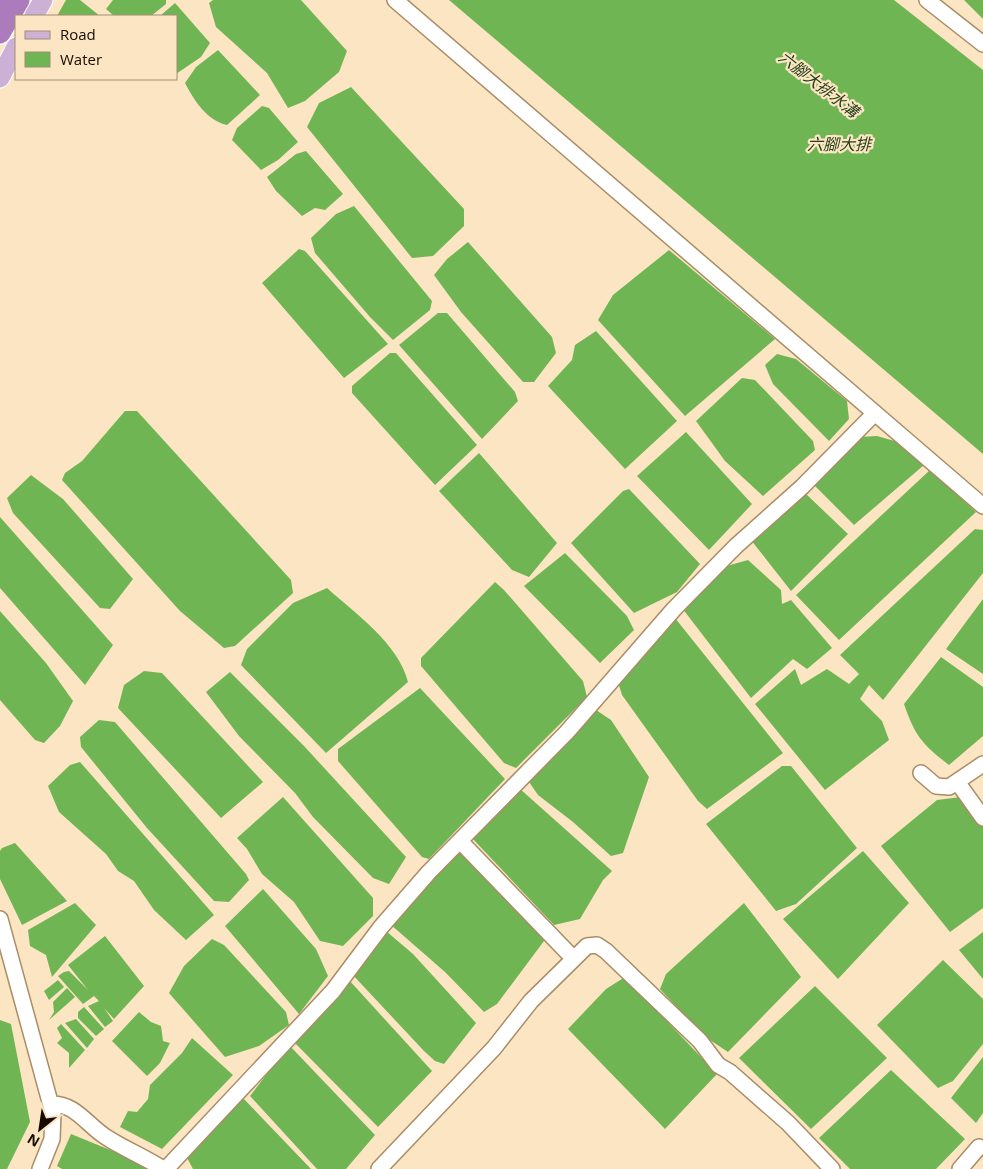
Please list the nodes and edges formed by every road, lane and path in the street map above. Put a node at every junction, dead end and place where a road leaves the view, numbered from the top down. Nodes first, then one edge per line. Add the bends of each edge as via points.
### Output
1 (19, 0) edge
2 (43, 0) edge
3 (395, 0) edge
4 (927, 0) edge
5 (35, 15) edge
6 (0, 33) edge
7 (983, 44) edge
8 (15, 49) edge
9 (0, 78) edge
10 (875, 413) junction
11 (983, 506) edge
12 (983, 764) edge
13 (920, 773) dead end
14 (958, 783) junction
15 (983, 818) edge
16 (460, 841) junction
17 (0, 920) edge
18 (574, 958) junction
19 (51, 1104) junction
20 (979, 1147) dead end
21 (40, 1169) edge
22 (164, 1169) edge
23 (379, 1169) edge
24 (832, 1169) edge
25 (960, 1169) edge

1 - 6 highway
2 - 5 main road
3 - 10 street
4 - 7 street
8 - 9 main road
10 - 11 street
10 - 16 street via 674,609 567,732
12 - 14 street
13 - 14 street via 936,786 949,787
14 - 15 street
16 - 18 street
16 - 22 street via 429,872 310,1017
17 - 19 street
18 - 23 street
18 - 24 street via 586,946 597,945 606,951 700,1041 718,1065 788,1123
19 - 21 street via 52,1139
19 - 22 street via 71,1108 105,1136
20 - 25 street

